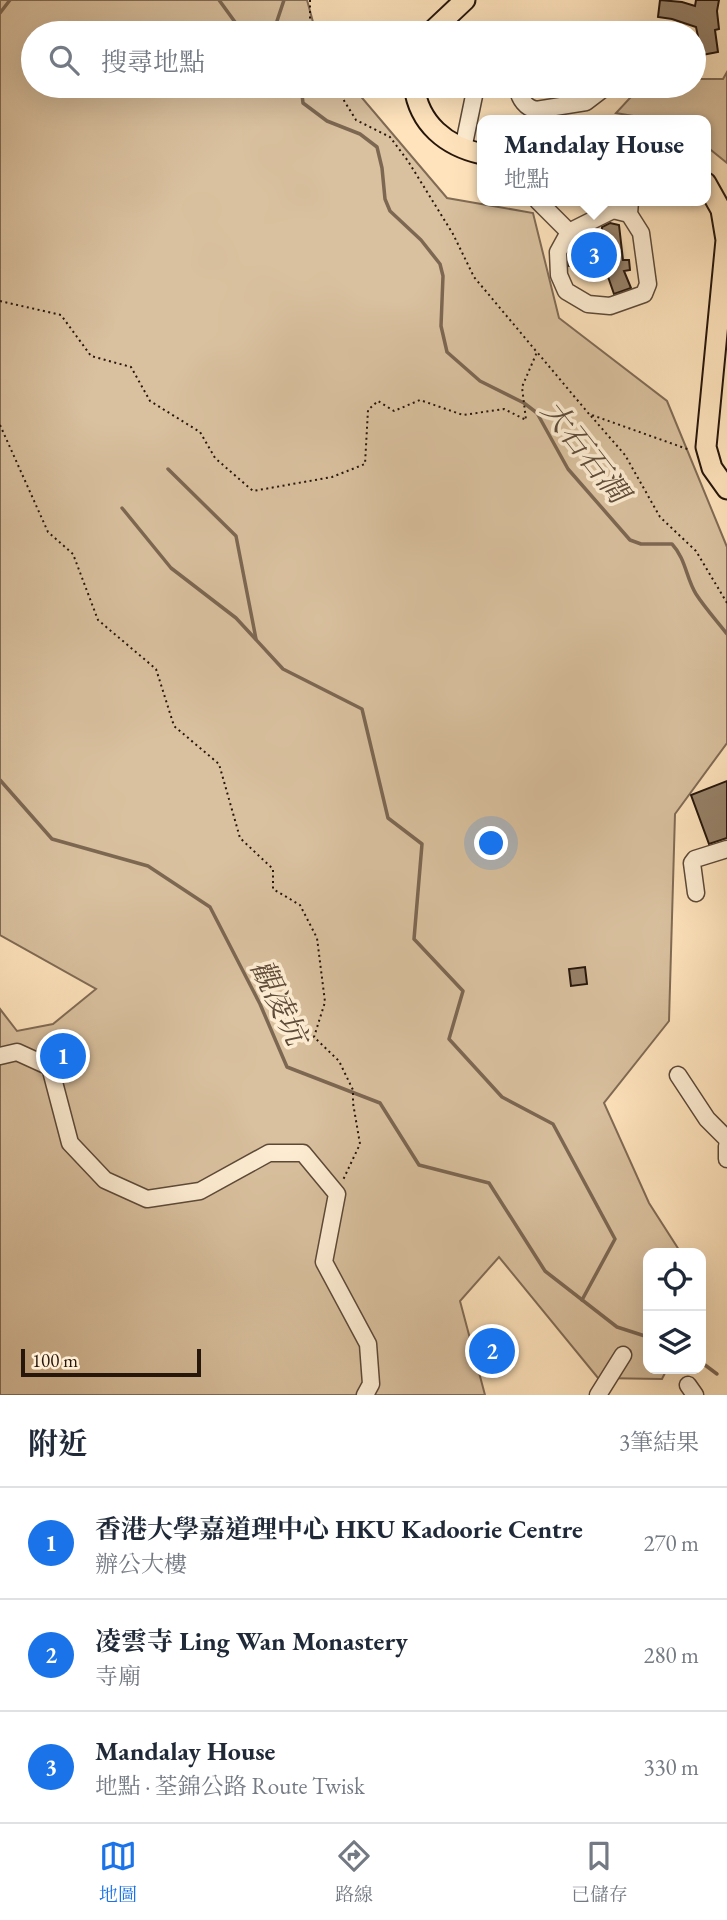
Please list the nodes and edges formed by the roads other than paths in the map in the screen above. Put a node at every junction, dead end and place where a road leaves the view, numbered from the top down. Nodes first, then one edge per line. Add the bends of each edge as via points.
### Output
1 (465, 0) edge
2 (443, 21) edge
3 (417, 98) edge
4 (475, 98) edge
5 (522, 98) edge
6 (591, 98) edge
7 (472, 148) edge
8 (711, 192) edge
9 (543, 206) edge
10 (629, 208) edge
11 (569, 232) junction
12 (727, 489) edge
13 (727, 849) edge
14 (696, 892) dead end
15 (0, 1056) edge
16 (678, 1075) dead end
17 (727, 1139) edge
18 (727, 1146) edge
19 (727, 1159) edge
20 (624, 1355) dead end
21 (365, 1395) edge
22 (598, 1395) edge

1 - 2 main road
3 - 7 main road via 430,125 444,139
4 - 7 lane
5 - 6 lane via 536,110
8 - 12 main road via 721,210 726,240 706,433 708,457
9 - 11 lane
10 - 11 lane via 613,210
10 - 11 lane via 641,233 648,284 644,294 610,306 588,304 566,291 559,275 558,252
13 - 14 lane via 692,863
15 - 21 lane via 17,1052 50,1067 71,1143 105,1180 147,1199 200,1191 269,1153 303,1153 337,1194 324,1262 368,1344 371,1384
16 - 17 lane via 707,1119
18 - 19 lane
20 - 22 lane

